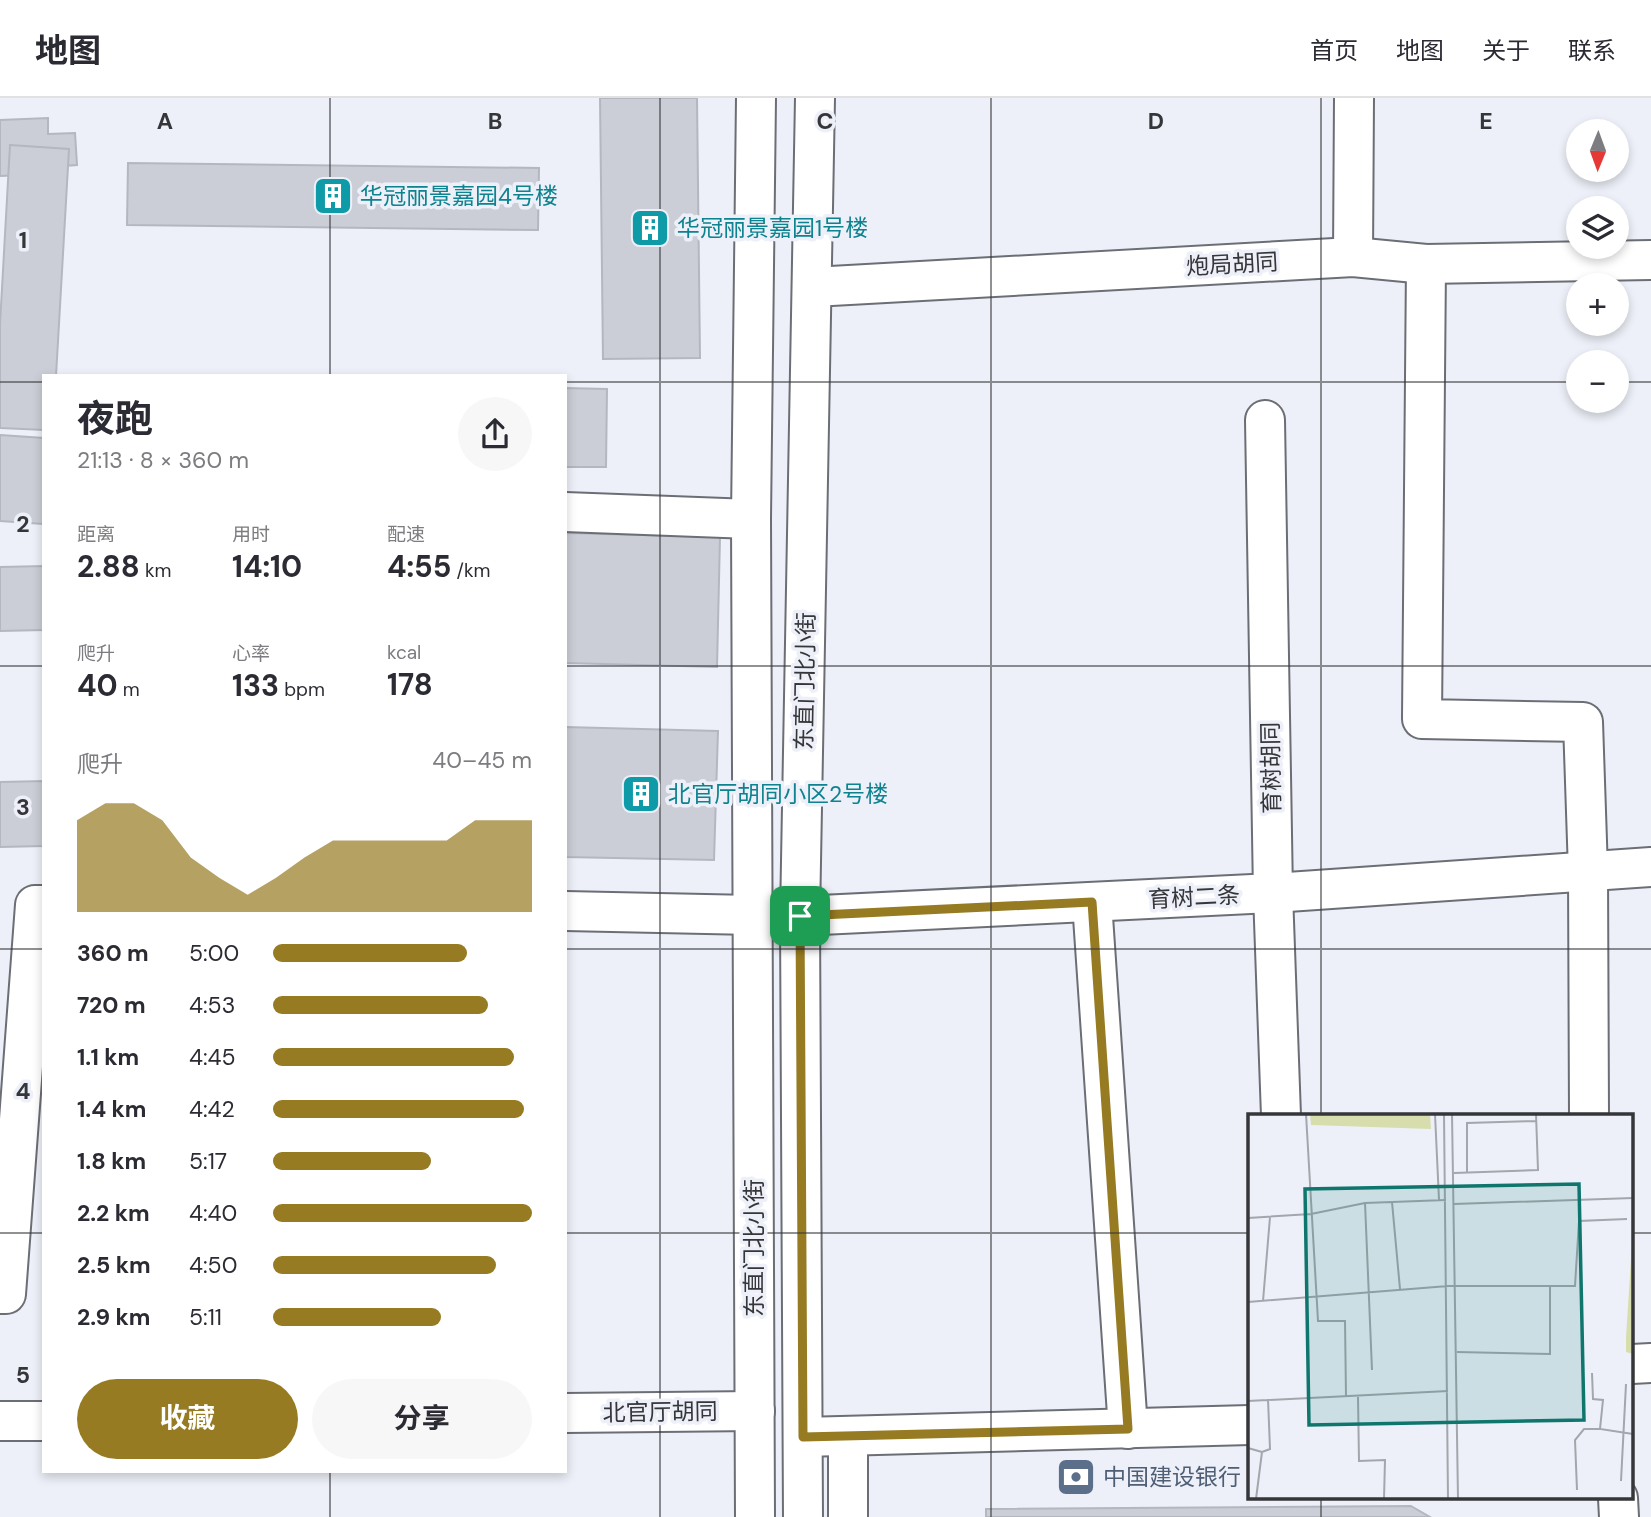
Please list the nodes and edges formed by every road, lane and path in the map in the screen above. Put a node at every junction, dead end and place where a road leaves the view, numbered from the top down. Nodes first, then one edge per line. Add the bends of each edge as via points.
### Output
1 (756, 98) edge
2 (816, 98) edge
3 (1353, 98) edge
4 (1353, 257) junction
5 (1651, 260) edge
6 (1426, 264) junction
7 (813, 287) junction
8 (1265, 420) dead end
9 (567, 512) edge
10 (751, 519) junction
11 (1651, 867) edge
12 (1588, 871) junction
13 (1273, 893) junction
14 (1092, 902) junction
15 (42, 905) edge
16 (567, 911) edge
17 (753, 914) junction
18 (800, 916) junction
19 (1281, 1114) edge
20 (1589, 1114) edge
21 (0, 1294) edge
22 (755, 1410) junction
23 (567, 1413) edge
24 (0, 1421) edge
25 (42, 1421) edge
26 (1248, 1425) edge
27 (1128, 1429) junction
28 (848, 1436) junction
29 (803, 1437) junction
30 (755, 1517) edge
31 (803, 1517) edge
32 (848, 1517) edge

1 - 10 main road, 东直门北小街
2 - 7 main road, 东直门北小街
3 - 4 main road
4 - 6 main road, 炮局胡同
4 - 7 main road, 炮局胡同
5 - 6 main road, 炮局胡同
6 - 12 main road via 1422,719 1583,722
7 - 18 main road, 东直门北小街
8 - 13 main road, 育树胡同
9 - 10 main road
10 - 17 main road, 东直门北小街
11 - 12 main road, 育树二条
12 - 13 main road, 育树二条
12 - 20 main road
13 - 14 main road, 育树二条
13 - 19 main road, 育树胡同
14 - 18 main road, 育树二条
14 - 27 main road
15 - 21 main road via 35,905 6,1294
16 - 17 main road, 育树二条
17 - 18 main road, 育树二条
17 - 22 main road, 东直门北小街
18 - 29 main road, 东直门北小街
22 - 23 main road, 北官厅胡同
22 - 30 main road, 东直门北小街
24 - 25 main road
26 - 27 main road
27 - 28 main road
28 - 29 main road
28 - 32 main road
29 - 31 main road, 东直门北小街

